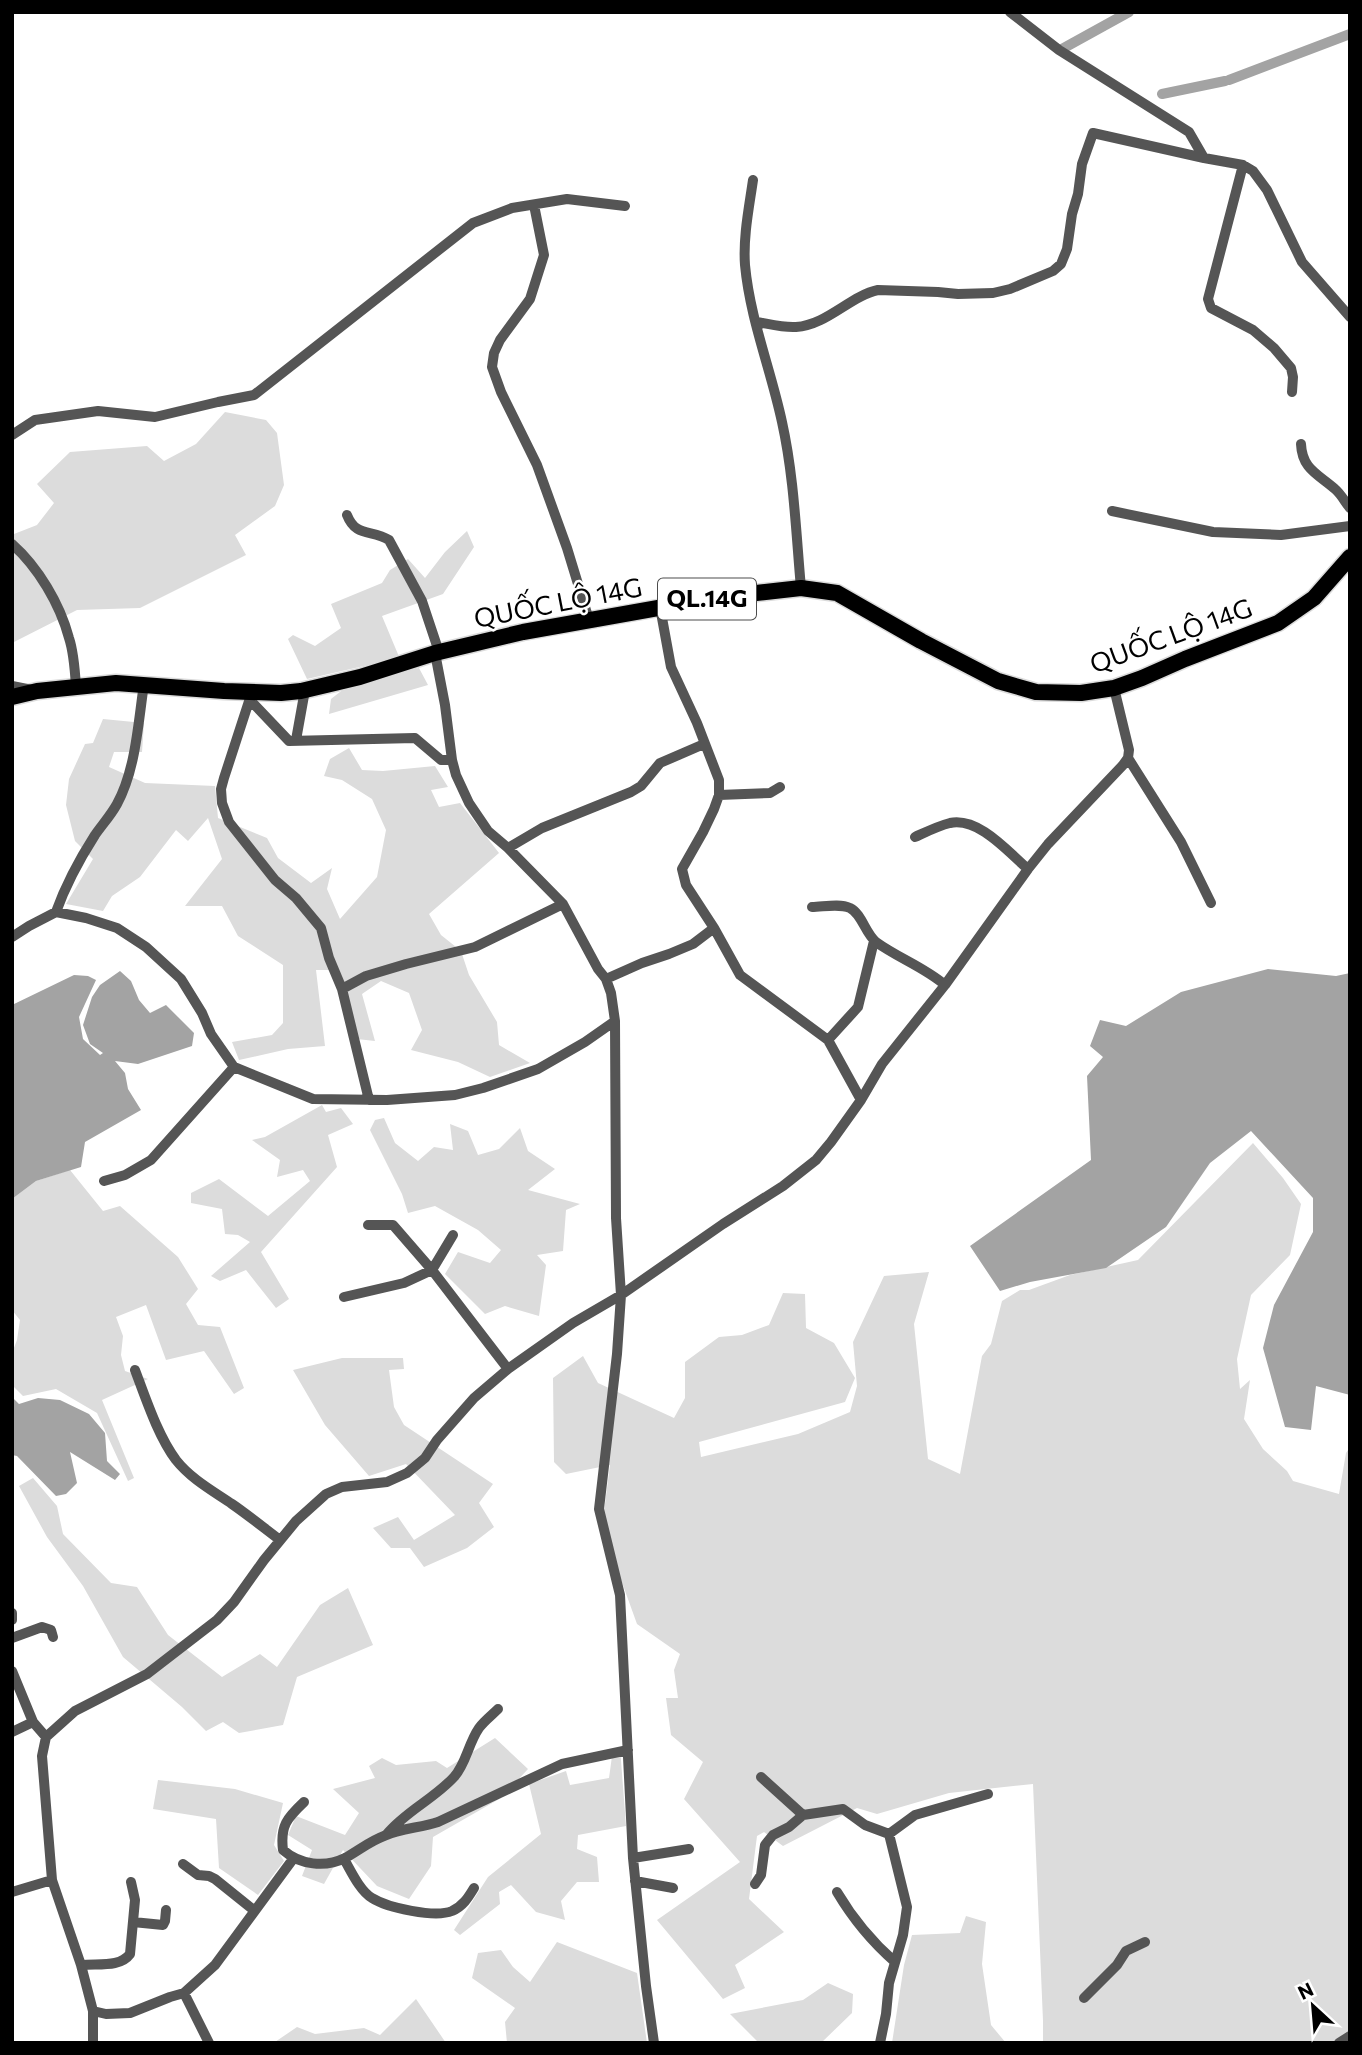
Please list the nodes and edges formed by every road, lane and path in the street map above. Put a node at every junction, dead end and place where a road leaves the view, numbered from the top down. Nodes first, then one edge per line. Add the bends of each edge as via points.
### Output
1 (1010, 12) edge
2 (1204, 158) junction
3 (1243, 165) junction
4 (753, 180) dead end
5 (534, 205) junction
6 (625, 206) dead end
7 (1350, 317) edge
8 (757, 322) junction
9 (1292, 392) dead end
10 (12, 435) edge
11 (1301, 444) dead end
12 (1350, 508) edge
13 (1112, 511) dead end
14 (347, 515) dead end
15 (1350, 526) edge
16 (12, 544) edge
17 (1350, 557) edge
18 (801, 587) junction
19 (660, 607) junction
20 (589, 620) junction
21 (437, 653) junction
22 (144, 684) junction
23 (12, 686) edge
24 (76, 687) junction
25 (1114, 688) junction
26 (305, 690) junction
27 (37, 691) junction
28 (251, 696) junction
29 (12, 697) edge
30 (296, 740) junction
31 (704, 744) junction
32 (1128, 758) junction
33 (452, 760) junction
34 (780, 788) dead end
35 (719, 795) junction
36 (915, 837) dead end
37 (508, 848) junction
38 (1028, 869) junction
39 (1211, 903) dead end
40 (563, 904) junction
41 (812, 907) dead end
42 (56, 912) junction
43 (714, 928) junction
44 (12, 937) edge
45 (874, 941) junction
46 (606, 979) junction
47 (945, 985) junction
48 (342, 989) junction
49 (615, 1021) junction
50 (828, 1040) junction
51 (234, 1067) junction
52 (369, 1100) junction
53 (861, 1100) junction
54 (104, 1181) dead end
55 (368, 1225) dead end
56 (453, 1234) dead end
57 (432, 1270) junction
58 (621, 1295) junction
59 (344, 1297) dead end
60 (508, 1369) junction
61 (135, 1370) dead end
62 (280, 1540) junction
63 (12, 1613) edge
64 (12, 1620) edge
65 (52, 1637) dead end
66 (12, 1638) edge
67 (12, 1671) edge
68 (498, 1709) dead end
69 (33, 1722) junction
70 (12, 1732) edge
71 (46, 1737) junction
72 (628, 1751) junction
73 (761, 1777) dead end
74 (988, 1794) dead end
75 (304, 1802) dead end
76 (803, 1815) junction
77 (386, 1834) junction
78 (889, 1834) junction
79 (689, 1849) dead end
80 (344, 1858) junction
81 (633, 1858) junction
82 (293, 1859) junction
83 (183, 1864) dead end
84 (52, 1880) junction
85 (635, 1881) junction
86 (131, 1882) dead end
87 (755, 1884) dead end
88 (474, 1888) dead end
89 (673, 1888) dead end
90 (12, 1892) edge
91 (837, 1892) dead end
92 (166, 1910) dead end
93 (255, 1910) junction
94 (133, 1922) junction
95 (1144, 1942) dead end
96 (895, 1962) junction
97 (81, 1965) junction
98 (184, 1993) junction
99 (1084, 1998) dead end
100 (93, 2011) junction
101 (1350, 2036) edge
102 (93, 2043) edge
103 (209, 2043) edge
104 (654, 2043) edge
105 (880, 2043) edge
106 (1339, 2043) edge

1 - 2 street via 1059,50 1189,132
2 - 3 street
2 - 8 street via 1093,133 1082,164 1067,249 1053,271 993,293 878,290 798,327
3 - 7 street via 1267,190 1302,262
3 - 9 street via 1208,299 1211,308 1253,330 1286,361 1293,377
4 - 8 street via 745,263
5 - 6 street via 567,199
5 - 10 street via 473,223 254,395 155,417 98,411 35,419
5 - 20 street via 544,255 530,299 500,340 492,367 537,465
8 - 18 street via 783,423
11 - 12 street via 1306,464
13 - 15 street via 1213,532 1281,535
14 - 21 street via 354,528 389,540 422,601
16 - 24 street via 52,596 63,620
17 - 25 main road, QUỐC LỘ 14G / QL.14G via 1314,598 1278,623
18 - 19 main road, QUỐC LỘ 14G / QL.14G
18 - 25 main road, QUỐC LỘ 14G / QL.14G via 837,593 998,681 1035,692
19 - 20 main road, QUỐC LỘ 14G / QL.14G
19 - 31 street via 671,667
20 - 21 main road, QUỐC LỘ 14G / QL.14G
21 - 26 main road, QUỐC LỘ 14G / QL.14G
21 - 33 street
22 - 24 main road, QUỐC LỘ 14G / QL.14G
22 - 28 main road, QUỐC LỘ 14G / QL.14G
22 - 42 street via 126,782 67,883
23 - 27 street
24 - 27 main road, QUỐC LỘ 14G / QL.14G
25 - 32 street
26 - 28 main road, QUỐC LỘ 14G / QL.14G
26 - 30 street
27 - 29 main road, QUỐC LỘ 14G / QL.14G
28 - 30 street via 289,741
28 - 48 street via 221,789 222,803 229,822 321,928
30 - 33 street via 415,738 440,760
31 - 35 street via 719,780
31 - 37 street via 660,763 631,792 542,828
32 - 38 street
32 - 39 street via 1181,842
33 - 37 street via 469,803 488,831
34 - 35 street via 771,793
35 - 43 street via 682,869 686,885
36 - 38 street via 952,823 971,824
37 - 40 street
38 - 47 street
40 - 46 street
40 - 48 street via 475,947 366,976
41 - 45 street via 850,908
42 - 44 street
42 - 51 street via 117,928 146,947 181,979
43 - 46 street via 681,949
43 - 50 street via 740,975
45 - 47 street
45 - 50 street via 858,1007
46 - 49 street
47 - 53 street via 882,1064
48 - 52 street
49 - 52 street via 538,1069 483,1088 455,1095
49 - 58 street
50 - 53 street
51 - 52 street via 313,1099
51 - 54 street via 151,1160
53 - 58 street via 816,1160
55 - 57 street via 393,1225
56 - 57 street
57 - 59 street via 404,1283
57 - 60 street
58 - 60 street
58 - 72 street via 599,1509 620,1595
60 - 62 street via 474,1398 407,1473 387,1482 342,1487 326,1494
61 - 62 street via 174,1458
62 - 71 street via 234,1602 199,1636 147,1674 75,1711
63 - 64 street
65 - 66 street via 51,1630 42,1627
67 - 69 street
68 - 77 street via 480,1727 452,1780
69 - 70 street
69 - 71 street
71 - 84 street via 42,1756
72 - 77 street via 562,1764 438,1822
72 - 81 street
73 - 76 street
74 - 78 street via 915,1815
75 - 82 street via 284,1825 283,1850
76 - 78 street via 843,1810
76 - 87 street via 769,1838
77 - 80 street
78 - 96 street via 907,1907
79 - 81 street
80 - 82 street via 325,1863
80 - 88 street via 370,1897 387,1905 443,1914 467,1901
81 - 85 street
82 - 93 street
83 - 93 street via 198,1875 215,1879
84 - 90 street
84 - 97 street
85 - 89 street
85 - 104 street
86 - 94 street
91 - 96 street via 871,1941
92 - 94 street via 163,1925
93 - 98 street via 215,1965
94 - 97 street via 128,1958 115,1964
95 - 99 street via 1126,1951
96 - 105 street
97 - 100 street
98 - 100 street via 130,2013
98 - 103 street
100 - 102 street
101 - 106 street

